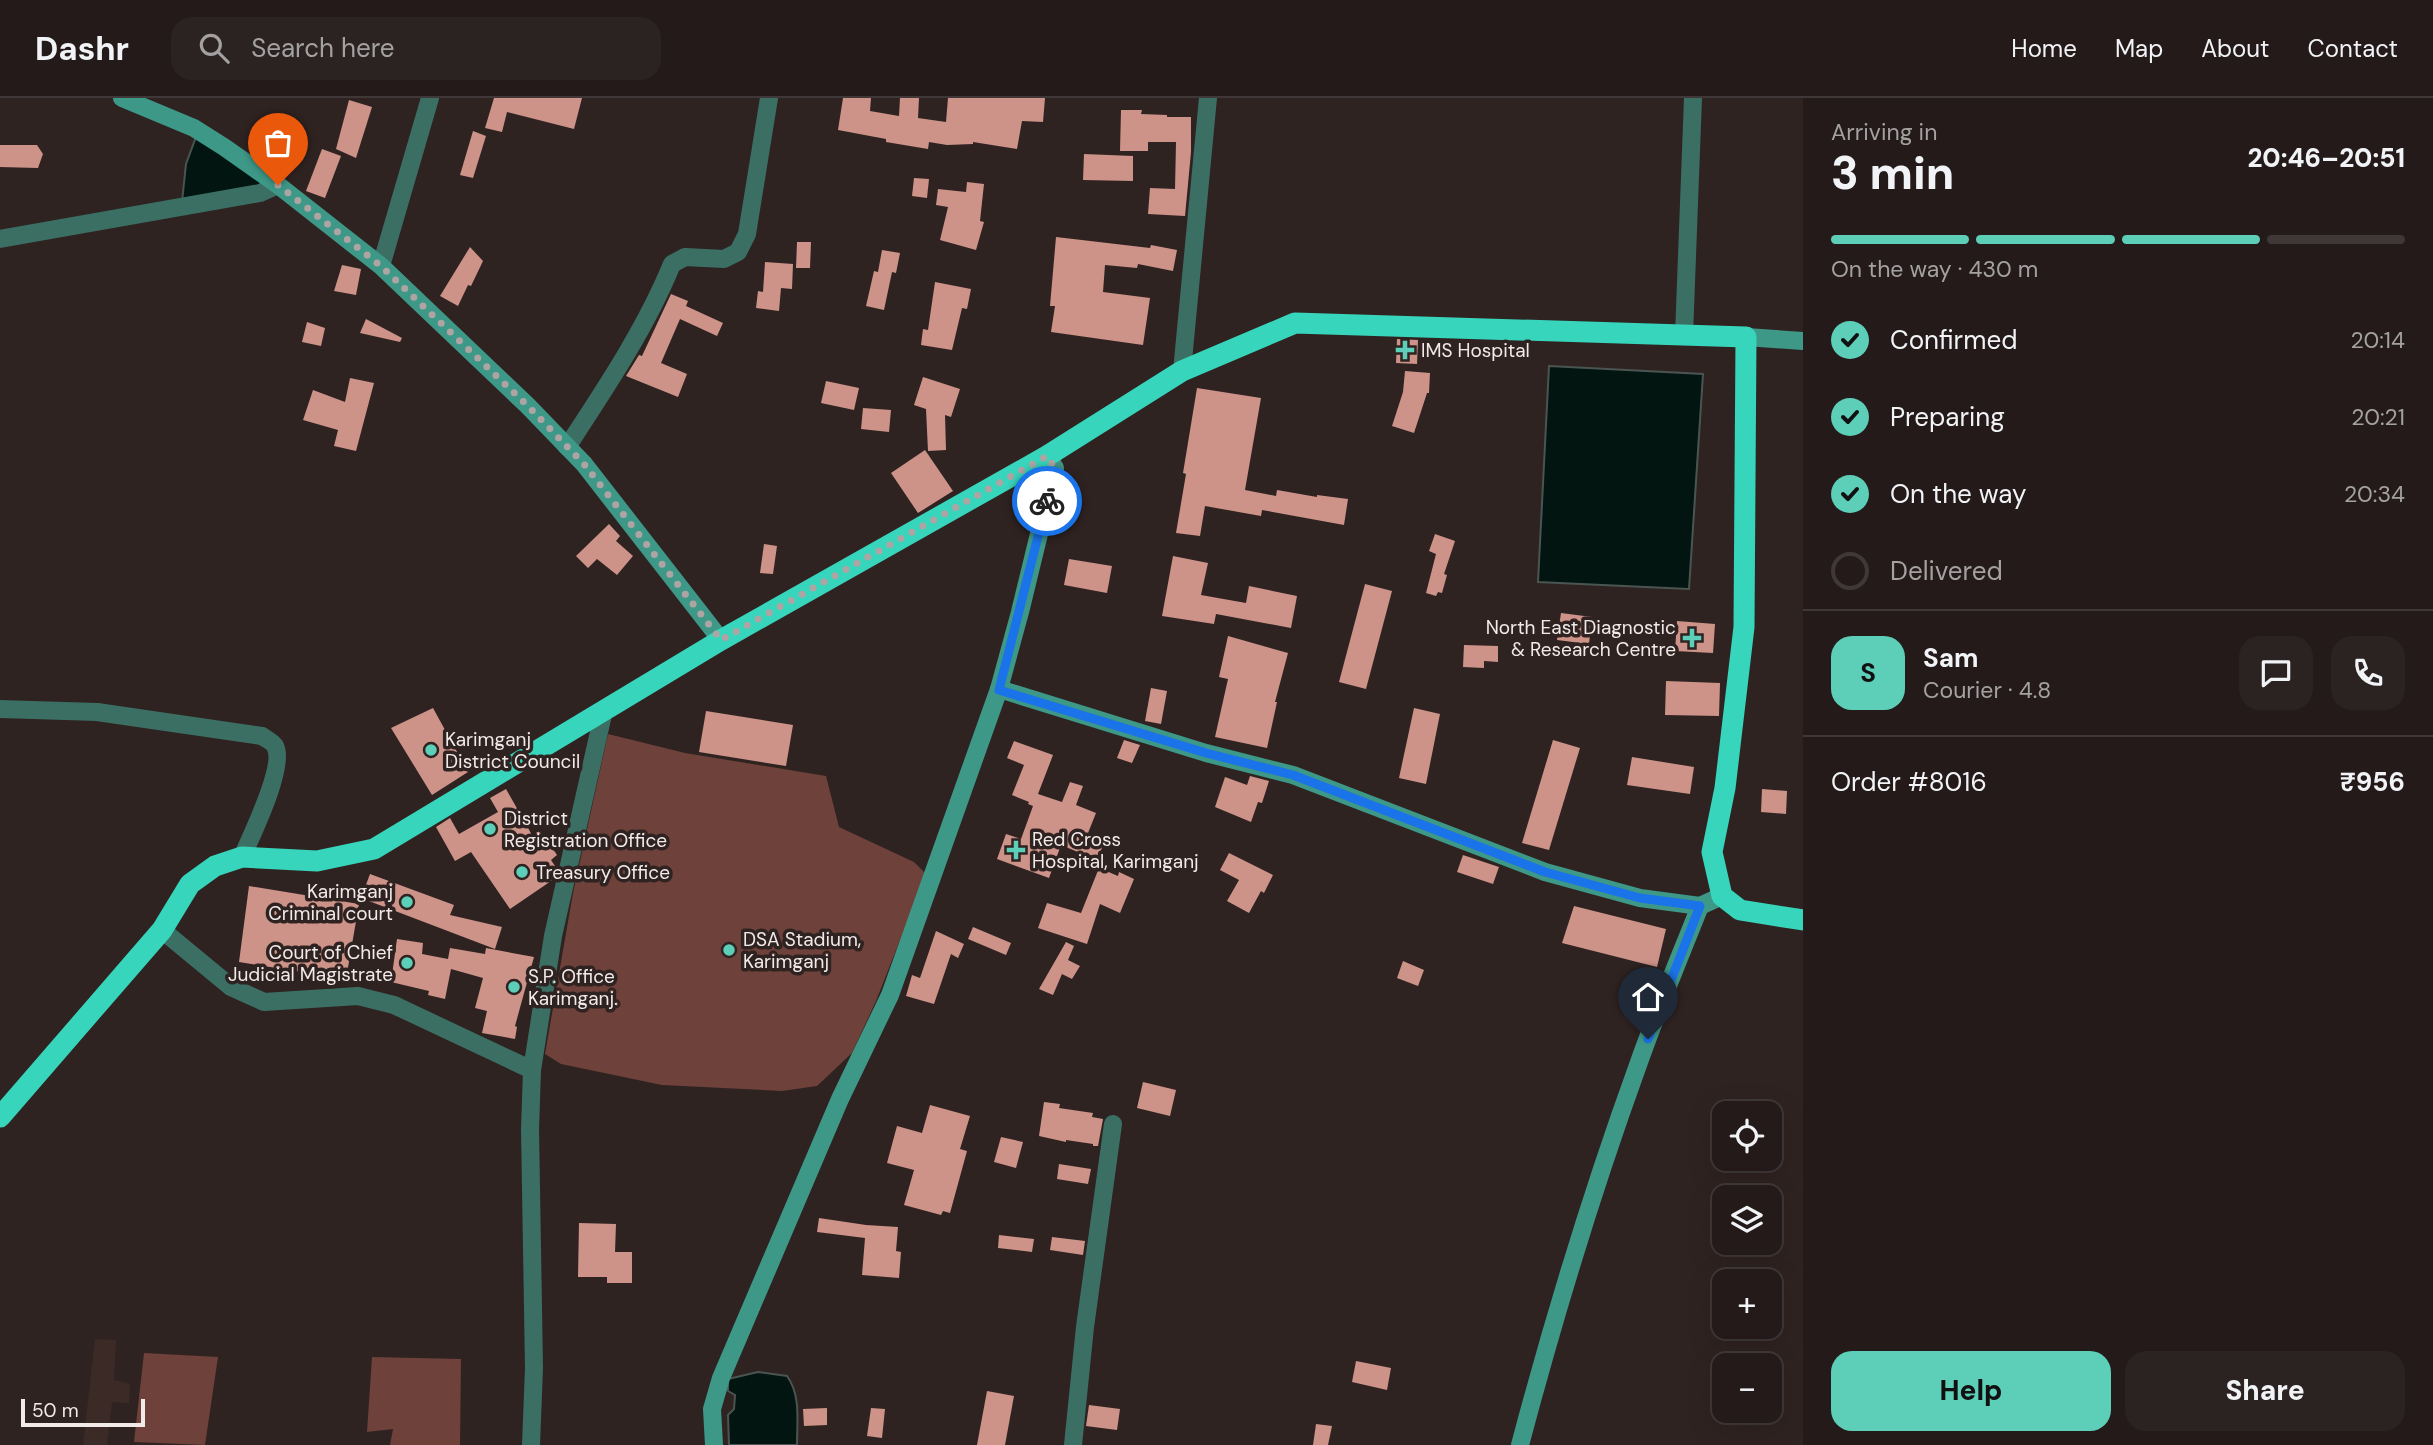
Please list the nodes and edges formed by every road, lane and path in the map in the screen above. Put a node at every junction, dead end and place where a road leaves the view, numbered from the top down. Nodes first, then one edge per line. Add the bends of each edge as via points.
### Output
1 (122, 98) edge
2 (430, 98) edge
3 (769, 98) edge
4 (1208, 98) edge
5 (1693, 98) edge
6 (278, 185) junction
7 (0, 239) edge
8 (381, 266) junction
9 (1684, 335) junction
10 (1746, 337) junction
11 (1803, 341) edge
12 (1182, 370) junction
13 (567, 447) junction
14 (1047, 456) junction
15 (721, 640) junction
16 (999, 690) junction
17 (0, 709) edge
18 (604, 710) junction
19 (242, 857) junction
20 (1721, 896) junction
21 (1700, 906) junction
22 (1803, 920) edge
23 (162, 930) junction
24 (532, 1070) junction
25 (0, 1117) edge
26 (1113, 1124) dead end
27 (531, 1445) edge
28 (714, 1445) edge
29 (1073, 1445) edge
30 (1520, 1445) edge

1 - 6 street via 194,128
2 - 8 street
3 - 13 street via 747,234 738,252 724,259 685,257 672,264 621,362
4 - 12 street
5 - 9 street
6 - 7 street via 260,193
6 - 8 street
8 - 13 street
9 - 10 highway
9 - 12 highway via 1295,323
10 - 11 street
10 - 20 highway via 1744,626 1725,788 1712,852
12 - 14 highway
13 - 15 street
14 - 15 highway
14 - 16 street via 1055,468
15 - 18 highway
16 - 21 street via 1293,775 1545,872 1640,898
16 - 28 street via 890,995 840,1099 721,1378 712,1409
17 - 19 street via 97,712 262,736 275,746 278,756 274,778
18 - 19 highway via 374,849 317,861
18 - 24 street via 553,936
19 - 23 highway via 215,866 190,884
20 - 21 street
20 - 22 highway via 1740,910
21 - 30 street via 1629,1091 1568,1276
23 - 24 street via 231,987 264,1002 358,996 394,1005
23 - 25 highway
24 - 27 street
26 - 29 street

